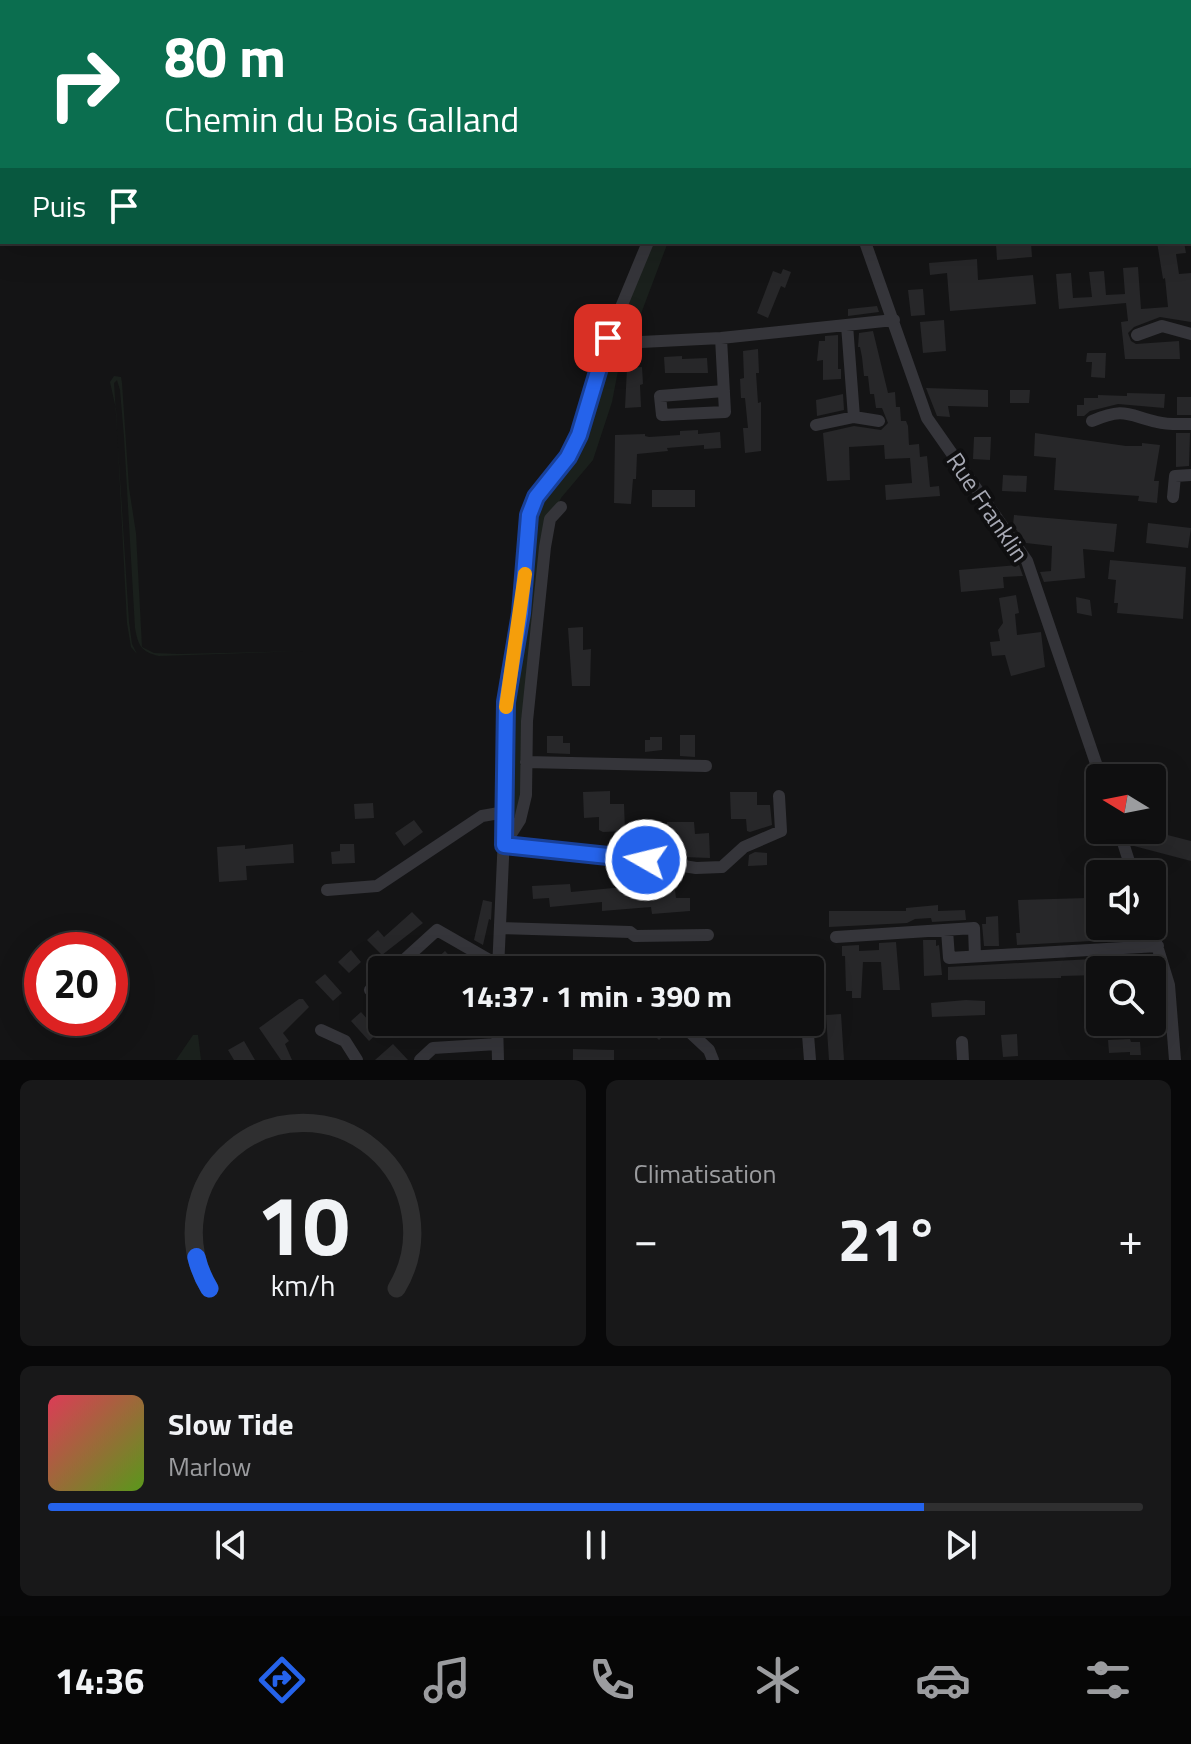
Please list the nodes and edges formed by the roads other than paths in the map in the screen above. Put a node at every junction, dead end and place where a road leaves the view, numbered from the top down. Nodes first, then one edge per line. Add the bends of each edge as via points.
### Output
1 (647, 244) edge
2 (869, 244) edge
3 (894, 320) junction
4 (847, 325) junction
5 (1191, 334) edge
6 (1137, 335) dead end
7 (721, 338) junction
8 (641, 342) dead end
9 (724, 391) junction
10 (854, 417) junction
11 (879, 421) dead end
12 (1092, 421) dead end
13 (1191, 424) edge
14 (816, 425) dead end
15 (1191, 475) edge
16 (1173, 497) dead end
17 (561, 507) dead end
18 (526, 762) junction
19 (1096, 764) edge
20 (706, 766) dead end
21 (779, 796) dead end
22 (505, 812) junction
23 (504, 845) junction
24 (327, 890) dead end
25 (500, 928) junction
26 (947, 930) junction
27 (708, 935) dead end
28 (836, 937) dead end
29 (1156, 940) edge
30 (1158, 946) junction
31 (408, 956) edge
32 (479, 956) edge
33 (499, 956) edge
34 (975, 956) junction
35 (321, 1030) dead end
36 (497, 1036) edge
37 (694, 1036) edge
38 (808, 1036) edge
39 (962, 1042) dead end
40 (497, 1044) junction
41 (357, 1060) edge
42 (420, 1060) edge
43 (498, 1060) edge
44 (713, 1060) edge
45 (810, 1060) edge
46 (963, 1060) edge
47 (1175, 1060) edge

1 - 22 street via 602,353 579,435 529,515 521,613 506,702
2 - 3 street, Rue Franklin
3 - 4 street
3 - 19 street, Rue Franklin via 927,418 1027,561
4 - 7 street
4 - 10 street
5 - 6 street via 1162,326
7 - 8 street
7 - 9 street
9 - 9 street via 725,412 662,415 660,396
10 - 11 street
10 - 14 street
12 - 13 street via 1124,412 1157,422
15 - 16 street via 1175,476
17 - 18 street via 550,519 547,534
18 - 20 street
18 - 23 street via 523,808
21 - 23 street via 781,831 744,847 722,867
22 - 23 street
22 - 24 street via 482,816 377,886
23 - 25 street
25 - 27 street
25 - 33 street
26 - 28 street
26 - 34 street via 949,958
26 - 34 street via 974,928
29 - 30 street
30 - 34 street
30 - 47 street via 1169,985
31 - 32 street via 437,930
35 - 41 street via 345,1041
36 - 40 street
37 - 44 street
38 - 45 street
39 - 46 street
40 - 42 street via 433,1048
40 - 43 street

